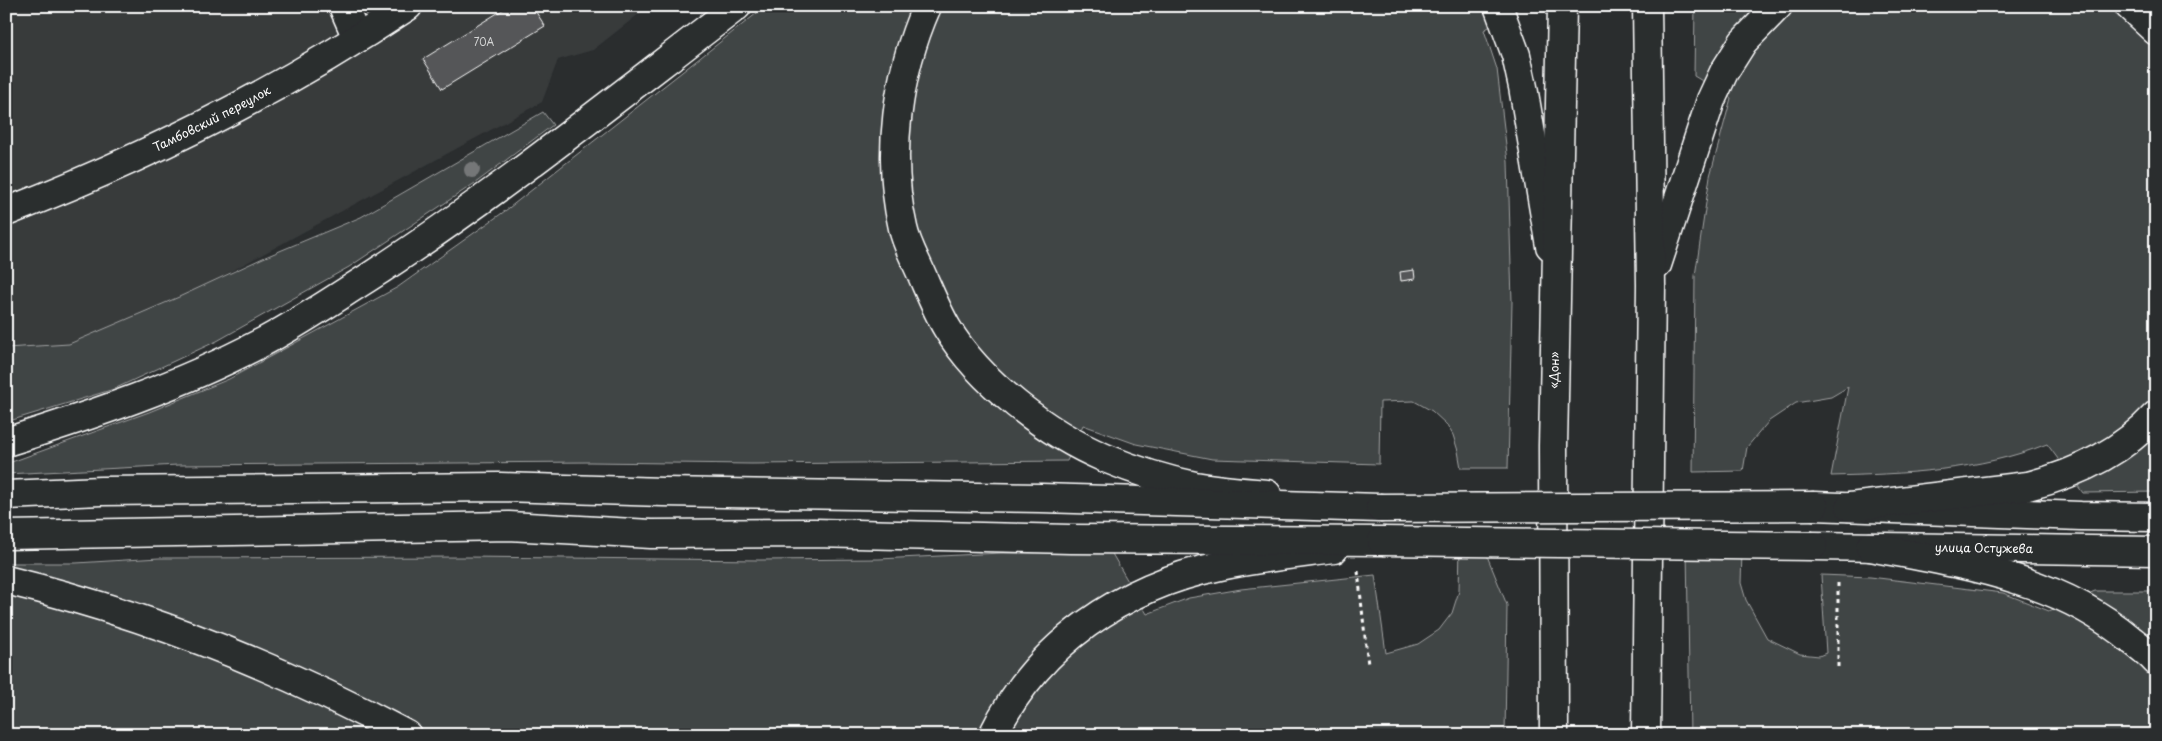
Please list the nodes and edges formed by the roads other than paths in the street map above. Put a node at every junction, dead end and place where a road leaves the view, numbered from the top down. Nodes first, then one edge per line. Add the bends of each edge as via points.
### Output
1 (343, 6) edge
2 (408, 6) edge
3 (737, 6) edge
4 (927, 6) edge
5 (1498, 6) edge
6 (1562, 6) edge
7 (1647, 6) edge
8 (1778, 6) edge
9 (2129, 6) edge
10 (2156, 31) edge
11 (357, 38) junction
12 (6, 212) edge
13 (1651, 285) junction
14 (1558, 290) junction
15 (2156, 415) edge
16 (6, 442) edge
17 (6, 495) edge
18 (1850, 507) junction
19 (1380, 508) junction
20 (2156, 517) edge
21 (6, 535) edge
22 (1382, 541) junction
23 (1870, 547) junction
24 (2156, 551) edge
25 (6, 580) edge
26 (2156, 662) edge
27 (407, 735) edge
28 (993, 735) edge
29 (1554, 735) edge
30 (1646, 735) edge

1 - 11 main road
2 - 11 main road, Тамбовский переулок
3 - 16 main road via 466,213 328,304 259,344 182,379 111,409
4 - 19 main road via 916,34 899,100 895,157 897,198 903,230 928,287 947,328 971,361 1002,393 1062,435 1104,457 1142,471 1196,486
5 - 14 main road via 1523,87
6 - 14 main road, «Дон»
7 - 13 main road
8 - 13 main road via 1743,42 1711,100
9 - 10 main road
11 - 12 main road, Тамбовский переулок via 178,138
13 - 30 main road
14 - 29 main road, «Дон» via 1553,446
15 - 18 main road via 2116,449 2086,467 2055,479 2028,486
17 - 19 main road via 500,487
18 - 19 main road, bridge
18 - 20 main road
21 - 22 main road via 509,526 651,534 814,533
22 - 23 main road, улица Остужева, bridge
22 - 28 main road via 1219,566 1119,601 1093,617 1047,656 1022,686
23 - 24 main road, улица Остужева
23 - 26 main road via 1979,567 2033,585 2083,606 2119,629
25 - 27 main road via 189,635 282,673

